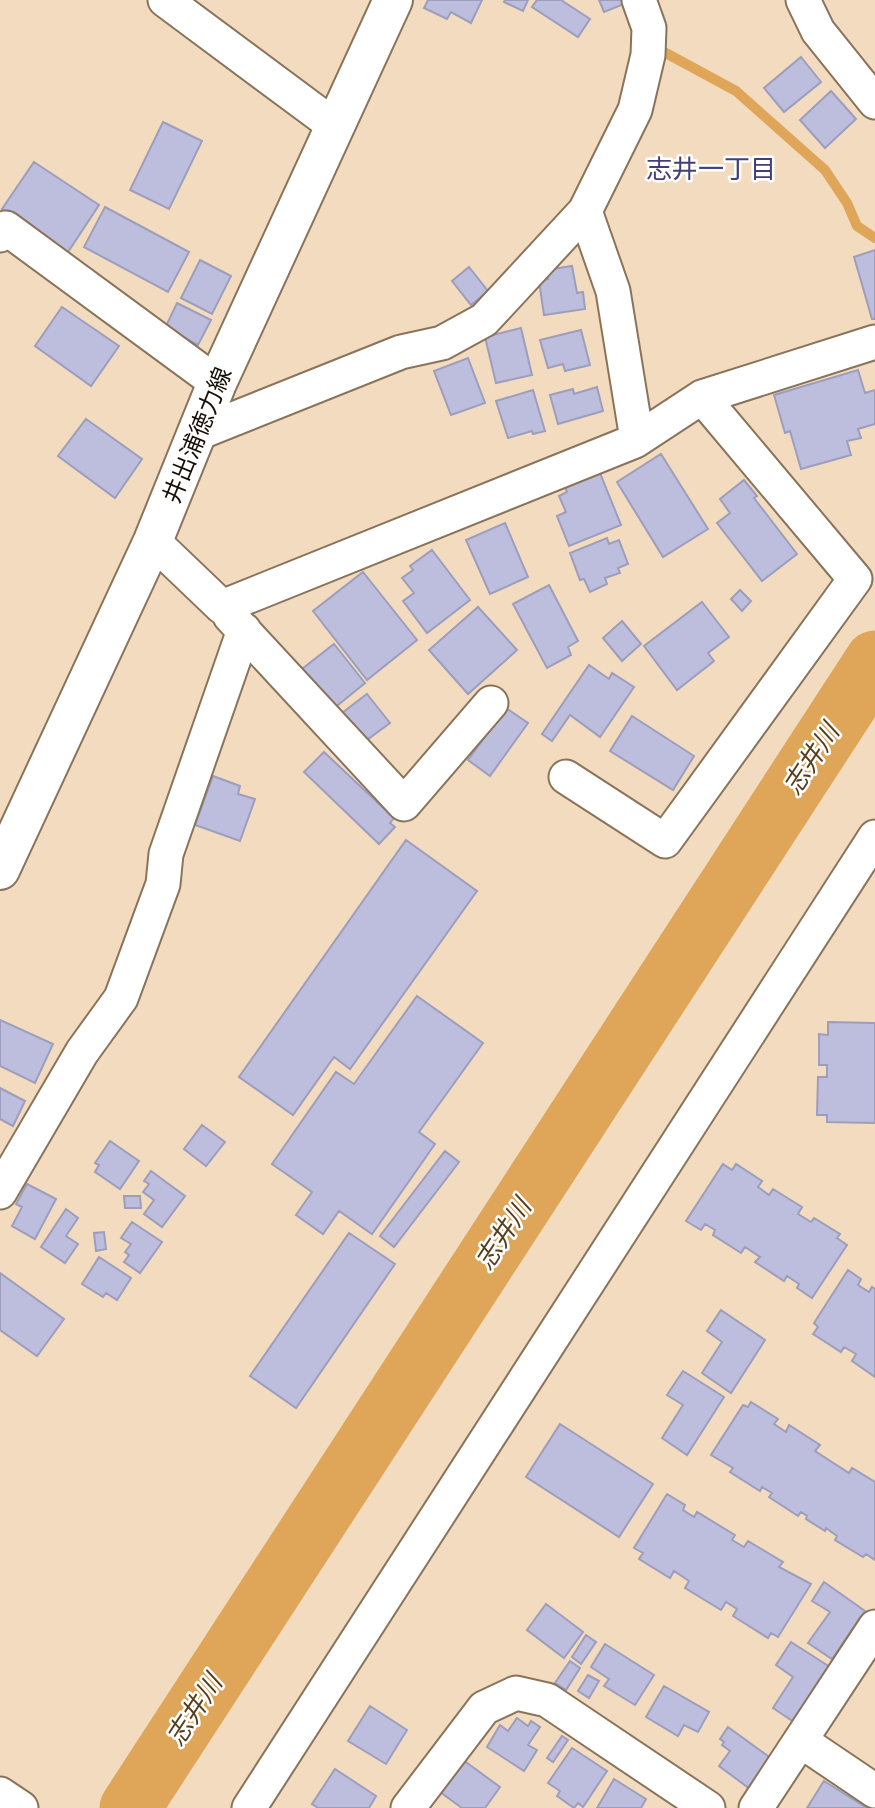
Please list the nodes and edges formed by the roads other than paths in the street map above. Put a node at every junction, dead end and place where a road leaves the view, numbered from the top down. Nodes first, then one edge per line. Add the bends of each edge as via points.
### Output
1 (165, 0) edge
2 (393, 0) edge
3 (639, 0) edge
4 (803, 0) edge
5 (875, 102) edge
6 (336, 127) junction
7 (585, 211) junction
8 (0, 234) edge
9 (875, 342) edge
10 (217, 383) junction
11 (702, 397) junction
12 (197, 433) junction
13 (635, 441) junction
14 (153, 541) junction
15 (222, 607) junction
16 (244, 631) junction
17 (491, 703) dead end
18 (566, 777) dead end
19 (875, 837) edge
20 (0, 870) edge
21 (0, 1192) edge
22 (875, 1627) edge
23 (800, 1741) junction
24 (875, 1791) edge
25 (0, 1794) edge
26 (22, 1808) edge
27 (248, 1808) edge
28 (408, 1808) edge
29 (708, 1808) edge
30 (756, 1808) edge

1 - 6 street
2 - 6 main road, 井出浦徳力線
3 - 7 street via 649,28 648,55 635,110
4 - 5 street via 818,31
6 - 10 main road, 井出浦徳力線
7 - 12 street via 484,320 442,343 401,352
7 - 13 street via 613,291
8 - 10 street via 6,228
9 - 11 street
10 - 12 main road, 井出浦徳力線
11 - 13 street
11 - 18 street via 855,579 665,841
12 - 14 main road, 井出浦徳力線
13 - 15 street
14 - 15 street
14 - 20 main road, 井出浦徳力線
15 - 16 street
16 - 17 street via 404,804
16 - 21 street via 166,854 163,884 121,998 82,1052
19 - 27 street
22 - 23 street
23 - 24 street
23 - 30 street
25 - 26 street
28 - 29 street via 484,1708 516,1693 547,1700

